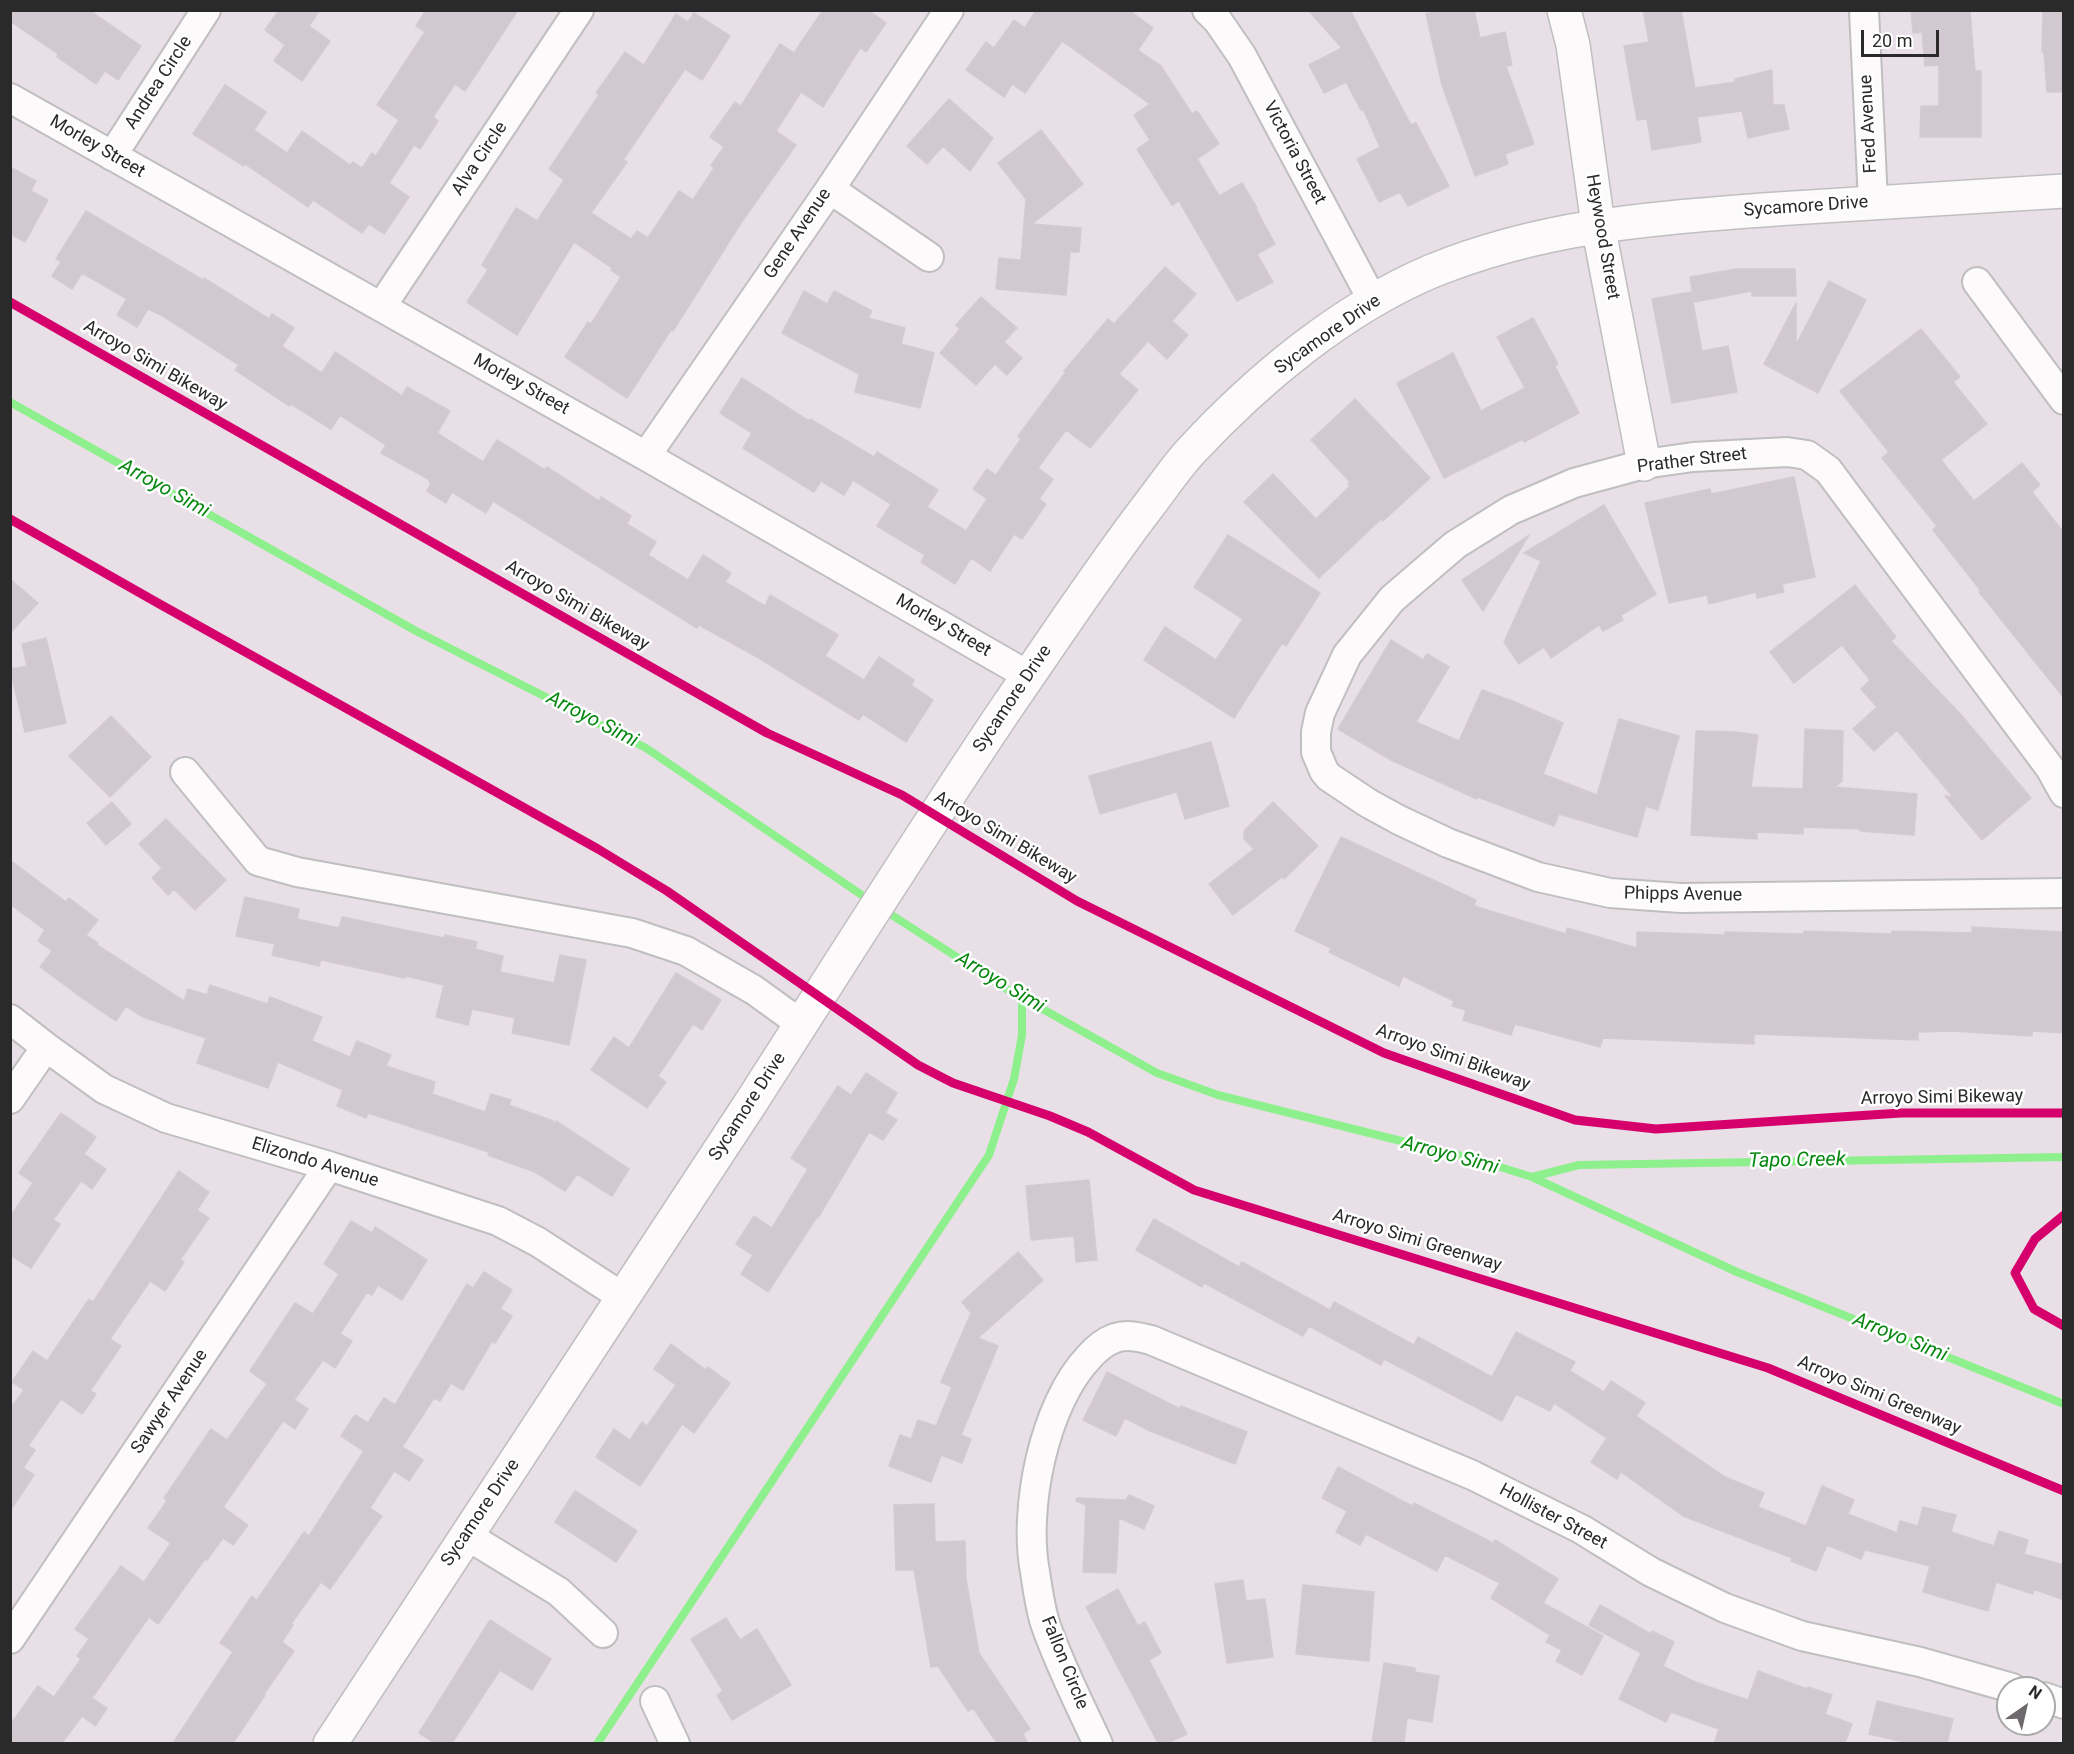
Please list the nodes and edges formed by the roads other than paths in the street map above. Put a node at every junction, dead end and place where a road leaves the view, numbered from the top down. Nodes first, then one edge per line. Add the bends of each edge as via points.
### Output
1 (206, 10) edge
2 (579, 10) edge
3 (949, 10) edge
4 (1207, 10) edge
5 (1564, 10) edge
6 (1864, 10) edge
7 (10, 98) edge
8 (112, 156) junction
9 (830, 189) junction
10 (2064, 191) edge
11 (1873, 202) junction
12 (1598, 225) junction
13 (929, 257) dead end
14 (1977, 282) dead end
15 (1373, 301) junction
16 (381, 307) junction
17 (2064, 400) edge
18 (646, 456) junction
19 (1644, 464) junction
20 (1029, 676) junction
21 (185, 772) dead end
22 (1329, 777) joint
23 (2064, 793) edge
24 (2064, 893) edge
25 (10, 1019) edge
26 (801, 1024) junction
27 (46, 1047) junction
28 (10, 1099) edge
29 (329, 1166) junction
30 (624, 1298) junction
31 (1099, 1347) joint
32 (466, 1535) junction
33 (603, 1633) dead end
34 (10, 1638) edge
35 (1996, 1683) edge
36 (655, 1701) dead end
37 (330, 1743) edge
38 (675, 1743) edge
39 (1098, 1743) edge

1 - 8 street, Andrea Circle
2 - 16 street, Alva Circle
3 - 9 street, Gene Avenue
4 - 15 street, Victoria Street via 1242,56
5 - 12 main road, Heywood Street via 1573,45
6 - 11 street, Fred Avenue
7 - 8 street, Morley Street
8 - 16 street, Morley Street
9 - 13 street
9 - 18 street, Gene Avenue
10 - 11 main road, Sycamore Drive
11 - 12 main road, Sycamore Drive
12 - 15 main road, Sycamore Drive via 1501,246 1428,273
12 - 19 main road, Heywood Street
14 - 17 street
15 - 20 main road, Sycamore Drive via 1314,340 1263,381 1189,453
16 - 18 street, Morley Street
18 - 20 street, Morley Street
19 - 22 street, Prather Street via 1574,483 1511,510 1455,545 1392,599 1347,655 1320,713 1316,752
19 - 23 street, Prather Street via 1787,452 1807,455 1828,470 2050,768
20 - 26 main road, Sycamore Drive
21 - 26 street via 258,861 297,872 632,933 686,951 754,990
22 - 24 street, Phipps Avenue via 1389,814 1448,843 1538,877 1610,893 1681,898
25 - 27 street, Elizondo Avenue
26 - 30 main road, Sycamore Drive
27 - 28 street
27 - 29 street, Elizondo Avenue via 104,1089 166,1118
29 - 30 street, Elizondo Avenue via 498,1221
29 - 34 street, Sawyer Avenue
30 - 32 main road, Sycamore Drive
31 - 35 street, Hollister Street via 1115,1338 1151,1340 1472,1475 1581,1528 1651,1572 1725,1608 1802,1636
31 - 39 street, Fallon Circle via 1075,1371 1059,1402 1040,1456 1032,1512 1034,1569 1046,1625
32 - 33 street via 560,1592
32 - 37 main road, Sycamore Drive
36 - 38 street

